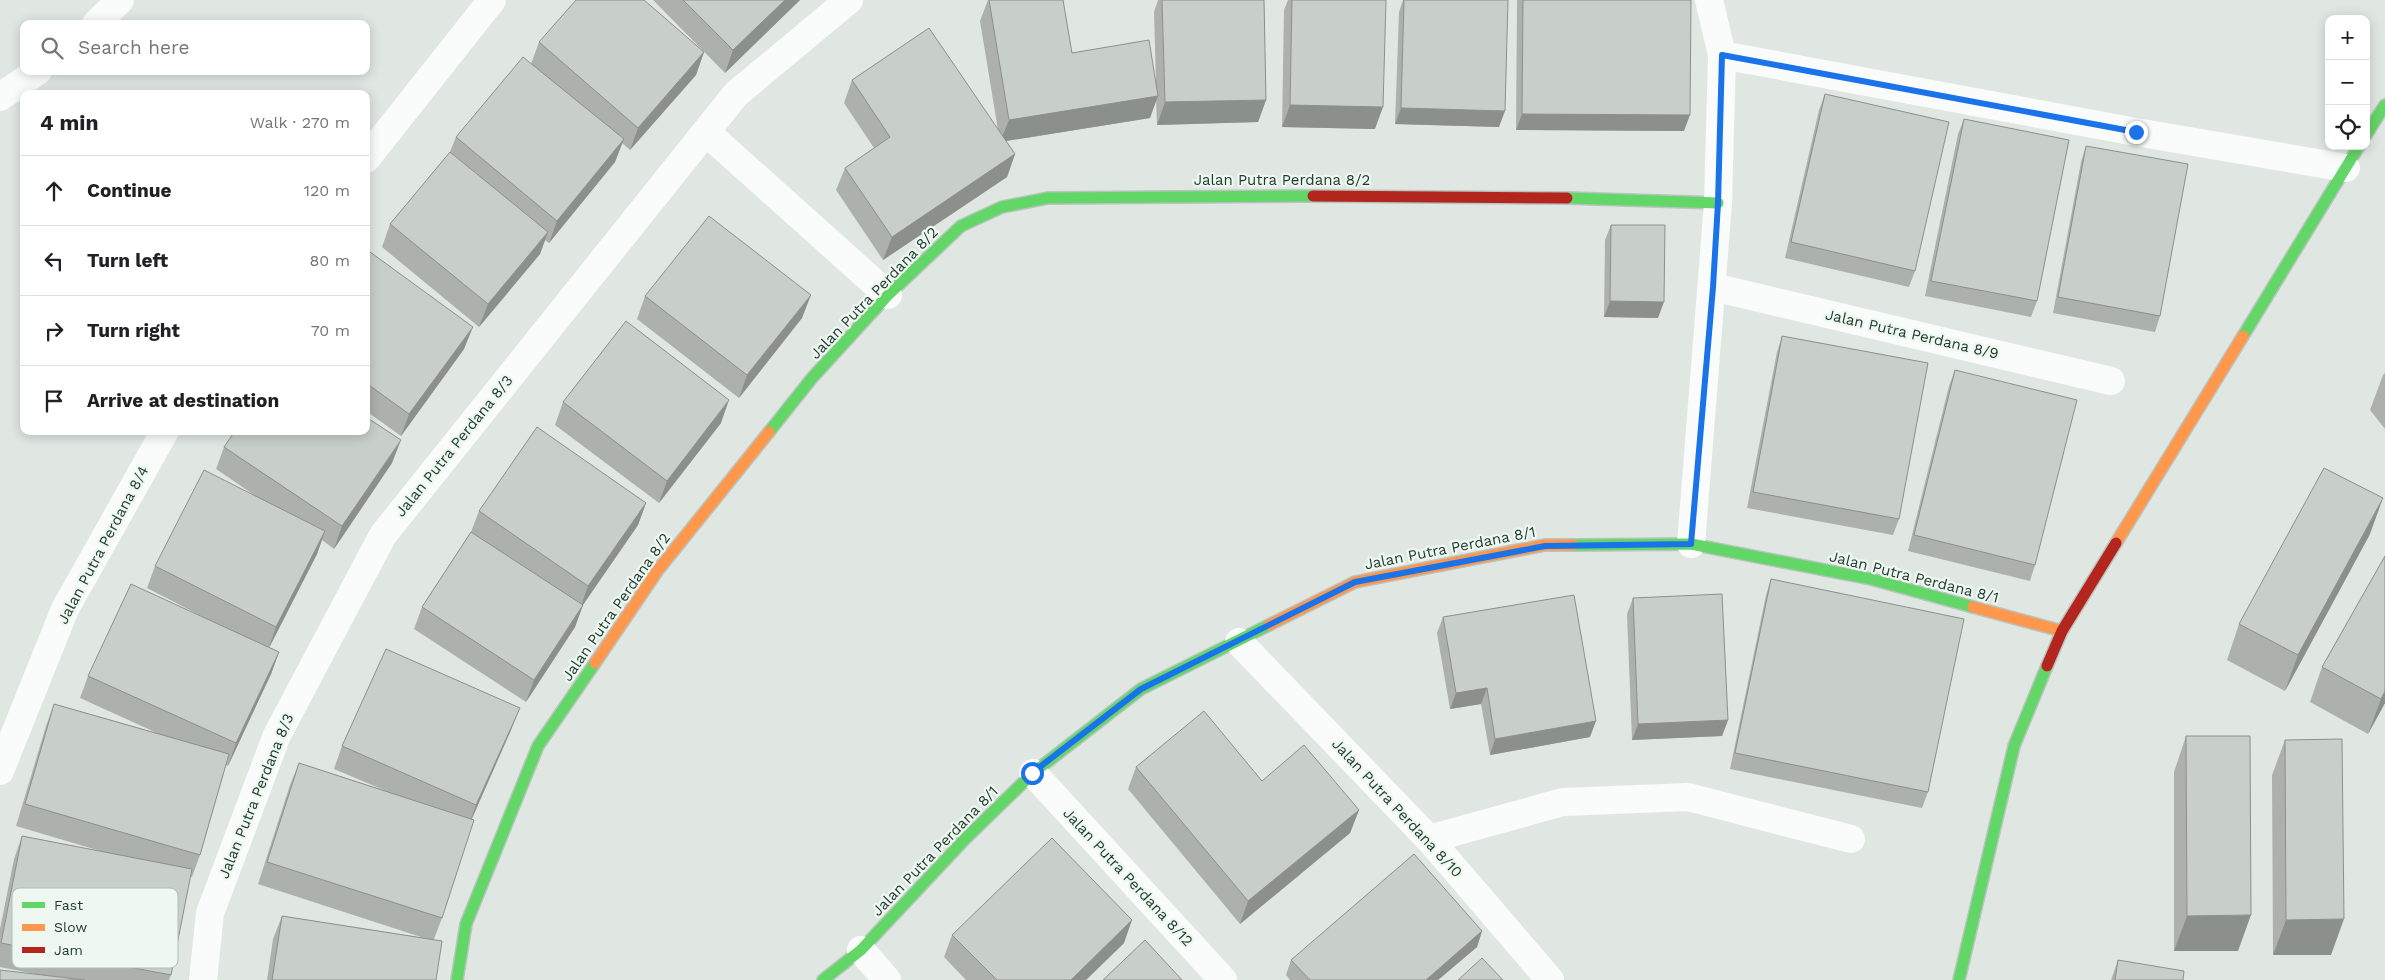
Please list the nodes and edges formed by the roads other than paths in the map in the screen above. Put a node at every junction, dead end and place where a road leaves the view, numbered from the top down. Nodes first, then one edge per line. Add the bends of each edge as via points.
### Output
1 (120, 0) edge
2 (492, 0) edge
3 (849, 0) edge
4 (1709, 0) edge
5 (100, 20) edge
6 (1722, 55) junction
7 (32, 75) edge
8 (0, 97) edge
9 (2385, 105) edge
10 (2370, 129) edge
11 (706, 132) junction
12 (370, 153) edge
13 (2353, 157) edge
14 (1718, 203) junction
15 (1713, 287) junction
16 (888, 295) junction
17 (2111, 381) dead end
18 (163, 435) edge
19 (1691, 544) junction
20 (2062, 631) junction
21 (1238, 642) junction
22 (0, 771) edge
23 (1032, 773) junction
24 (1850, 839) dead end
25 (1430, 840) junction
26 (861, 950) junction
27 (204, 980) edge
28 (457, 980) edge
29 (823, 980) edge
30 (887, 980) edge
31 (1223, 980) edge
32 (1550, 980) edge
33 (1959, 980) edge

1 - 5 street
2 - 12 street
3 - 11 street, Jalan Putra Perdana 8/3 via 736,94
4 - 6 street
6 - 13 street via 2154,135
6 - 14 street
7 - 8 street
9 - 10 street
11 - 16 street
11 - 27 street, Jalan Putra Perdana 8/3 via 383,535 277,735 210,913
13 - 20 street
14 - 15 street
14 - 16 street, Jalan Putra Perdana 8/2 via 1349,194 1048,198 1002,207 961,226
15 - 17 street, Jalan Putra Perdana 8/9
15 - 19 street
16 - 28 street, Jalan Putra Perdana 8/2 via 812,378 658,570 538,746 466,924
18 - 22 street, Jalan Putra Perdana 8/4 via 66,609
19 - 20 street, Jalan Putra Perdana 8/1 via 1871,579
19 - 21 street, Jalan Putra Perdana 8/1 via 1545,546 1355,582
20 - 33 street via 2014,746
21 - 23 street, Jalan Putra Perdana 8/1 via 1141,689
21 - 25 street, Jalan Putra Perdana 8/10
23 - 26 street, Jalan Putra Perdana 8/1
23 - 31 street, Jalan Putra Perdana 8/12
24 - 25 street via 1688,796 1563,802
25 - 32 street, Jalan Putra Perdana 8/10
26 - 29 street, Jalan Putra Perdana 8/1
26 - 30 street

